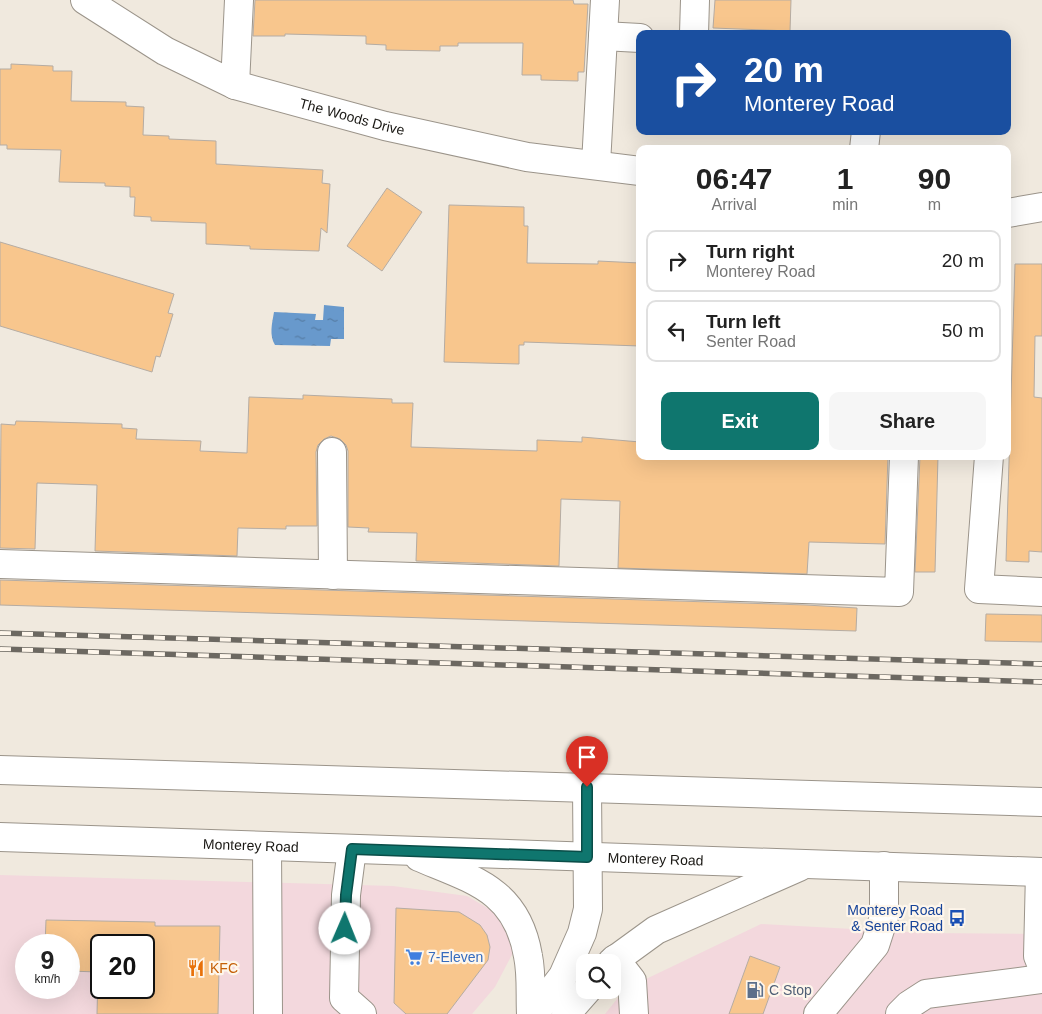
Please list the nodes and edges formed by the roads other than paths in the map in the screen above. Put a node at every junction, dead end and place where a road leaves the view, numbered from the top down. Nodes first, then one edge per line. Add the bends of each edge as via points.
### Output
1 (239, 0) edge
2 (605, 0) edge
3 (695, 0) edge
4 (90, 1) edge
5 (694, 30) edge
6 (603, 36) junction
7 (636, 38) edge
8 (235, 85) junction
9 (596, 164) junction
10 (636, 170) edge
11 (1042, 207) edge
12 (1011, 213) edge
13 (332, 452) dead end
14 (904, 460) edge
15 (989, 460) edge
16 (0, 564) edge
17 (333, 575) junction
18 (1042, 592) edge
19 (0, 770) edge
20 (587, 787) junction
21 (1042, 802) edge
22 (0, 837) edge
23 (267, 846) junction
24 (352, 849) junction
25 (404, 851) junction
26 (587, 857) junction
27 (805, 864) junction
28 (884, 866) junction
29 (1041, 872) edge
30 (621, 955) edge
31 (1041, 964) edge
32 (621, 969) edge
33 (579, 999) edge
34 (268, 1014) edge
35 (362, 1014) edge
36 (532, 1014) edge
37 (566, 1014) edge
38 (634, 1014) edge
39 (818, 1014) edge
40 (900, 1014) edge

1 - 8 main road
2 - 6 main road
3 - 5 main road
4 - 8 main road, The Woods Drive via 165,51
6 - 7 main road
6 - 9 main road
8 - 9 main road, The Woods Drive via 385,126 527,157
9 - 10 main road, The Woods Drive
11 - 12 main road
13 - 17 main road
14 - 17 main road via 899,592
15 - 18 main road via 979,589
16 - 17 main road
19 - 20 main road
20 - 21 main road
20 - 26 main road
22 - 23 main road, Monterey Road
23 - 24 main road, Monterey Road
23 - 34 main road
24 - 25 main road, Monterey Road
24 - 35 main road via 346,895 344,998
25 - 26 main road, Monterey Road
25 - 36 main road via 467,877 492,891 511,909 522,929 529,958
26 - 27 main road, Monterey Road
26 - 36 main road via 588,909 582,933 563,976
27 - 28 main road, Monterey Road
27 - 30 main road via 656,930
28 - 29 main road, Monterey Road
28 - 39 main road via 884,918 875,944
29 - 31 main road
31 - 40 main road via 926,994
32 - 38 main road via 632,981
33 - 37 main road

